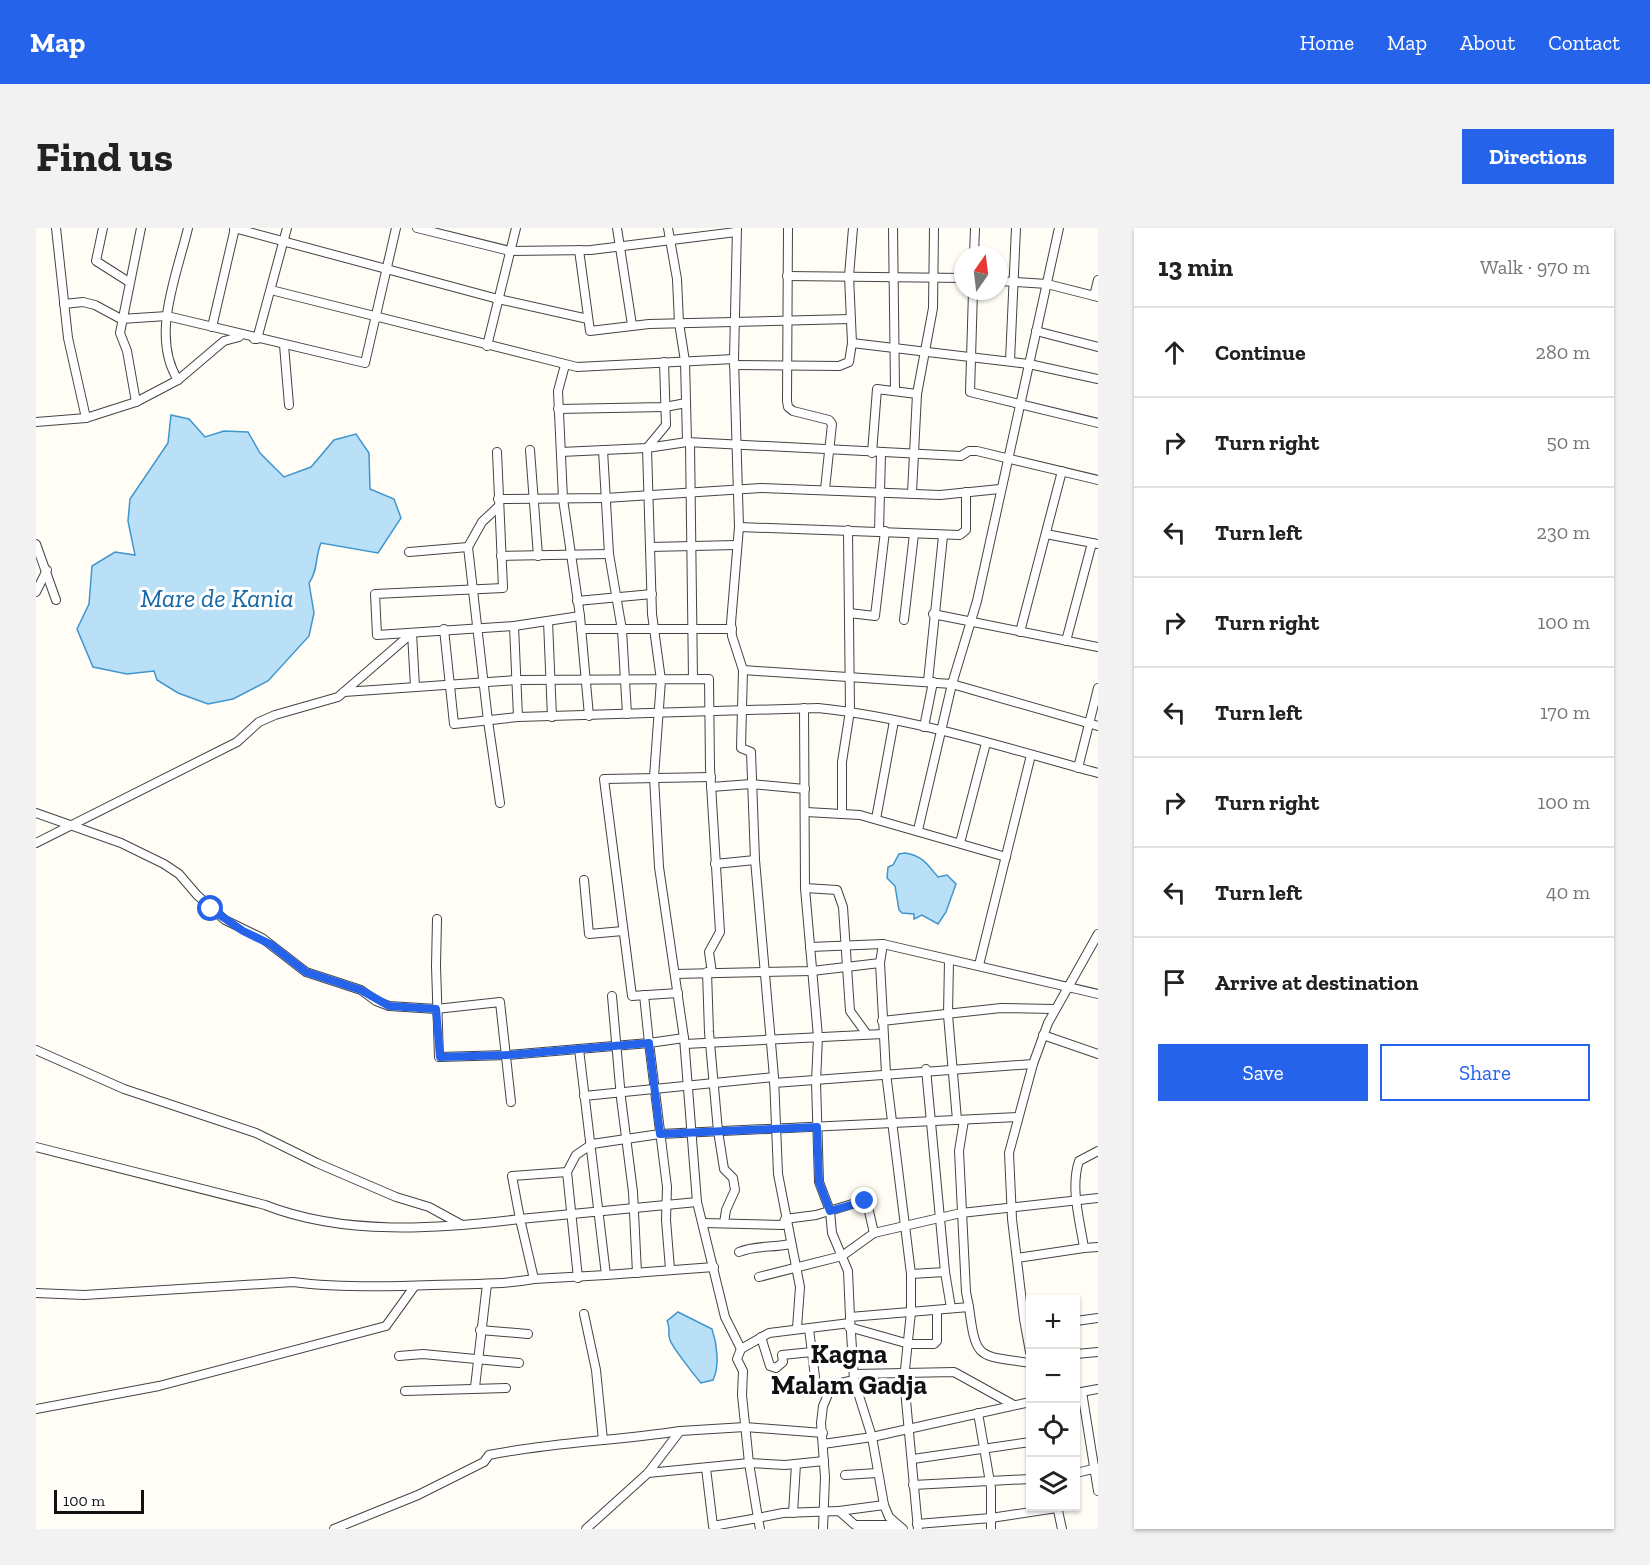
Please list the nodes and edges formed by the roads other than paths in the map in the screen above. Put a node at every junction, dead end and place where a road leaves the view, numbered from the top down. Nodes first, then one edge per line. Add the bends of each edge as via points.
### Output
1 (56, 228) edge
2 (103, 228) edge
3 (141, 228) edge
4 (188, 228) edge
5 (235, 228) edge
6 (287, 228) edge
7 (396, 228) edge
8 (417, 228) edge
9 (516, 228) edge
10 (617, 228) edge
11 (669, 228) edge
12 (789, 228) edge
13 (852, 228) edge
14 (893, 228) edge
15 (934, 228) edge
16 (975, 228) edge
17 (1016, 228) edge
18 (1059, 228) edge
19 (737, 230) edge
20 (712, 231) edge
21 (671, 239) junction
22 (284, 240) junction
23 (619, 246) junction
24 (974, 246) edge
25 (579, 250) junction
26 (510, 251) junction
27 (387, 269) junction
28 (788, 276) junction
29 (849, 276) junction
30 (893, 276) junction
31 (934, 276) junction
32 (954, 277) edge
33 (1098, 280) edge
34 (129, 282) junction
35 (1008, 282) edge
36 (1014, 282) junction
37 (1047, 284) junction
38 (271, 290) junction
39 (1096, 296) edge
40 (498, 299) junction
41 (973, 300) edge
42 (64, 304) junction
43 (167, 316) junction
44 (375, 317) junction
45 (850, 318) junction
46 (121, 319) junction
47 (588, 319) junction
48 (734, 320) junction
49 (787, 320) junction
50 (679, 323) junction
51 (632, 325) junction
52 (212, 327) junction
53 (1036, 331) junction
54 (257, 339) junction
55 (852, 343) junction
56 (284, 345) junction
57 (487, 346) junction
58 (1098, 347) edge
59 (895, 350) junction
60 (924, 351) junction
61 (971, 357) junction
62 (685, 361) junction
63 (663, 362) junction
64 (734, 362) junction
65 (1010, 362) junction
66 (788, 363) junction
67 (1029, 364) junction
68 (565, 365) junction
69 (1098, 379) edge
70 (178, 380) junction
71 (895, 389) junction
72 (917, 394) junction
73 (136, 402) junction
74 (686, 403) junction
75 (1019, 404) junction
76 (289, 405) dead end
77 (665, 407) junction
78 (558, 409) junction
79 (86, 418) junction
80 (36, 422) edge
81 (1098, 423) edge
82 (688, 442) junction
83 (737, 446) junction
84 (647, 448) junction
85 (530, 450) dead end
86 (603, 450) junction
87 (827, 450) junction
88 (497, 452) dead end
89 (561, 452) junction
90 (872, 453) junction
91 (881, 454) junction
92 (914, 454) junction
93 (1007, 457) junction
94 (1062, 471) junction
95 (1098, 480) edge
96 (825, 489) junction
97 (1000, 489) junction
98 (739, 491) junction
99 (880, 492) junction
100 (966, 492) junction
101 (691, 493) junction
102 (912, 493) junction
103 (648, 496) junction
104 (605, 498) junction
105 (563, 499) junction
106 (532, 500) junction
107 (498, 502) junction
108 (739, 527) junction
109 (848, 530) junction
110 (882, 531) junction
111 (914, 534) junction
112 (1046, 534) junction
113 (943, 536) junction
114 (36, 544) edge
115 (1095, 544) edge
116 (736, 545) junction
117 (468, 547) junction
118 (650, 547) junction
119 (692, 547) junction
120 (409, 552) dead end
121 (569, 554) junction
122 (609, 554) junction
123 (538, 555) junction
124 (501, 556) junction
125 (47, 570) junction
126 (474, 590) junction
127 (36, 592) edge
128 (652, 594) junction
129 (615, 599) junction
130 (56, 600) dead end
131 (578, 601) junction
132 (849, 612) junction
133 (933, 614) junction
134 (580, 616) junction
135 (904, 620) dead end
136 (548, 621) junction
137 (969, 621) junction
138 (514, 626) junction
139 (478, 627) junction
140 (444, 629) junction
141 (581, 629) junction
142 (655, 629) junction
143 (732, 629) junction
144 (622, 630) junction
145 (690, 630) junction
146 (1020, 632) junction
147 (412, 633) junction
148 (1066, 641) junction
149 (1098, 647) edge
150 (743, 670) junction
151 (848, 677) junction
152 (693, 679) junction
153 (517, 680) junction
154 (550, 680) junction
155 (585, 680) junction
156 (626, 680) junction
157 (661, 680) junction
158 (931, 681) junction
159 (485, 682) junction
160 (952, 684) junction
161 (451, 685) junction
162 (416, 687) junction
163 (1098, 688) edge
164 (344, 692) junction
165 (741, 708) junction
166 (804, 708) junction
167 (711, 710) junction
168 (850, 711) junction
169 (658, 713) junction
170 (627, 714) junction
171 (589, 716) junction
172 (518, 717) junction
173 (552, 717) junction
174 (488, 721) junction
175 (894, 721) junction
176 (1089, 723) junction
177 (1098, 726) edge
178 (924, 727) junction
179 (940, 732) junction
180 (986, 743) junction
181 (1031, 755) junction
182 (1078, 768) junction
183 (1098, 773) edge
184 (654, 777) junction
185 (711, 777) junction
186 (751, 784) junction
187 (711, 787) junction
188 (805, 789) junction
189 (501, 803) dead end
190 (806, 812) junction
191 (36, 813) edge
192 (842, 814) junction
193 (876, 819) junction
194 (72, 824) junction
195 (918, 830) junction
196 (36, 843) edge
197 (960, 843) junction
198 (1006, 857) junction
199 (755, 860) junction
200 (715, 864) junction
201 (584, 880) dead end
202 (805, 888) junction
203 (437, 919) dead end
204 (623, 931) junction
205 (1098, 934) edge
206 (883, 944) junction
207 (844, 945) junction
208 (810, 947) junction
209 (949, 960) junction
210 (880, 963) junction
211 (979, 965) junction
212 (846, 967) junction
213 (812, 971) junction
214 (709, 973) junction
215 (763, 973) junction
216 (675, 974) junction
217 (1067, 985) junction
218 (678, 993) junction
219 (1098, 994) edge
220 (644, 995) junction
221 (612, 996) dead end
222 (436, 1009) junction
223 (1054, 1009) junction
224 (948, 1016) junction
225 (882, 1021) junction
226 (866, 1034) junction
227 (883, 1034) junction
228 (1043, 1035) junction
229 (818, 1037) junction
230 (771, 1038) junction
231 (685, 1041) junction
232 (649, 1043) junction
233 (710, 1043) junction
234 (618, 1046) junction
235 (579, 1049) junction
236 (36, 1050) edge
237 (1098, 1054) edge
238 (507, 1055) junction
239 (1033, 1064) junction
240 (951, 1068) junction
241 (927, 1070) junction
242 (886, 1073) junction
243 (774, 1080) junction
244 (715, 1082) junction
245 (816, 1082) junction
246 (687, 1085) junction
247 (654, 1089) junction
248 (621, 1092) junction
249 (584, 1096) junction
250 (511, 1102) dead end
251 (1018, 1118) junction
252 (960, 1120) junction
253 (933, 1121) junction
254 (890, 1124) junction
255 (817, 1127) junction
256 (774, 1128) junction
257 (718, 1131) junction
258 (693, 1132) junction
259 (660, 1134) junction
260 (626, 1140) junction
261 (592, 1144) junction
262 (36, 1147) edge
263 (1098, 1151) edge
264 (567, 1172) junction
265 (1098, 1198) edge
266 (697, 1202) junction
267 (1077, 1202) junction
268 (666, 1206) junction
269 (1012, 1209) junction
270 (634, 1210) junction
271 (830, 1211) junction
272 (598, 1213) junction
273 (962, 1213) junction
274 (570, 1214) junction
275 (520, 1219) junction
276 (785, 1219) junction
277 (941, 1219) junction
278 (703, 1223) junction
279 (724, 1223) junction
280 (463, 1226) junction
281 (905, 1227) junction
282 (874, 1233) junction
283 (790, 1244) junction
284 (1098, 1247) edge
285 (1084, 1248) junction
286 (739, 1252) dead end
287 (842, 1256) junction
288 (1017, 1258) junction
289 (797, 1266) junction
290 (714, 1267) junction
291 (670, 1269) junction
292 (945, 1272) junction
293 (637, 1273) junction
294 (606, 1275) junction
295 (911, 1275) junction
296 (759, 1277) dead end
297 (534, 1278) junction
298 (578, 1278) junction
299 (487, 1284) junction
300 (414, 1287) junction
301 (36, 1293) edge
302 (969, 1307) junction
303 (951, 1308) junction
304 (937, 1311) junction
305 (911, 1312) junction
306 (1026, 1313) edge
307 (584, 1314) dead end
308 (1098, 1318) edge
309 (1080, 1320) edge
310 (850, 1322) junction
311 (797, 1328) junction
312 (809, 1329) junction
313 (480, 1330) junction
314 (528, 1334) dead end
315 (761, 1337) junction
316 (909, 1344) junction
317 (741, 1348) junction
318 (812, 1352) junction
319 (1098, 1352) edge
320 (1080, 1354) edge
321 (399, 1356) dead end
322 (477, 1361) junction
323 (1026, 1362) edge
324 (519, 1363) dead end
325 (905, 1374) junction
326 (815, 1377) dead end
327 (854, 1377) junction
328 (475, 1387) junction
329 (506, 1388) dead end
330 (1098, 1389) edge
331 (405, 1391) dead end
332 (1080, 1392) edge
333 (1080, 1396) edge
334 (1026, 1402) edge
335 (1012, 1404) junction
336 (36, 1409) edge
337 (978, 1413) junction
338 (745, 1427) junction
339 (908, 1429) junction
340 (680, 1431) junction
341 (823, 1433) junction
342 (872, 1437) junction
343 (603, 1440) junction
344 (1026, 1443) edge
345 (823, 1444) junction
346 (985, 1449) junction
347 (913, 1459) junction
348 (824, 1461) junction
349 (749, 1463) junction
350 (796, 1464) junction
351 (706, 1468) junction
352 (1096, 1468) edge
353 (1080, 1472) edge
354 (648, 1473) junction
355 (878, 1473) junction
356 (845, 1475) dead end
357 (1026, 1479) edge
358 (991, 1483) junction
359 (913, 1485) junction
360 (1098, 1491) edge
361 (884, 1505) junction
362 (822, 1511) junction
363 (839, 1511) junction
364 (1038, 1511) edge
365 (1058, 1511) edge
366 (793, 1513) junction
367 (758, 1518) junction
368 (992, 1518) junction
369 (900, 1527) edge
370 (917, 1527) edge
371 (713, 1528) edge
372 (334, 1529) edge
373 (586, 1529) edge
374 (760, 1529) edge
375 (823, 1529) edge
376 (991, 1529) edge
377 (1062, 1529) edge

1 - 42 street
2 - 34 street via 96,261
3 - 34 street
4 - 43 street
5 - 22 street
5 - 52 street
6 - 22 street
7 - 27 street
8 - 26 street
9 - 26 street
10 - 23 street
11 - 21 street
12 - 28 street
13 - 29 street
14 - 30 street
15 - 31 street
16 - 24 street
17 - 36 street
18 - 37 street
19 - 20 street
19 - 48 street
20 - 21 street
21 - 23 street
21 - 50 street
22 - 27 street
22 - 38 street
23 - 25 street
23 - 51 street
25 - 26 street
25 - 47 street
26 - 40 street
27 - 40 street
27 - 44 street
28 - 29 street
28 - 49 street
29 - 30 street
29 - 45 street
30 - 31 street
30 - 59 street
31 - 32 street
31 - 60 street via 933,308
33 - 39 street
34 - 46 street
35 - 36 street
36 - 37 street
36 - 65 street
37 - 39 street
37 - 53 street
38 - 44 street
38 - 54 street
40 - 47 street
40 - 57 street
41 - 61 street
42 - 46 street via 95,305
42 - 79 street
43 - 46 street
43 - 52 street
43 - 70 street via 168,362
44 - 56 street via 365,363
44 - 57 street
45 - 49 street
45 - 55 street
46 - 73 street via 120,333
47 - 51 street via 590,330
48 - 49 street
48 - 50 street
48 - 64 street
49 - 66 street
50 - 51 street
50 - 62 street
52 - 54 street
53 - 58 street
53 - 67 street
54 - 56 street
54 - 70 street via 228,339
55 - 59 street
55 - 66 street via 850,361 846,364
56 - 76 street
57 - 68 street
59 - 60 street
59 - 71 street
60 - 61 street
60 - 72 street
61 - 65 street
61 - 75 street via 970,392
62 - 63 street
62 - 64 street
62 - 74 street
63 - 68 street via 577,368
63 - 77 street
64 - 66 street
64 - 83 street
65 - 67 street
66 - 87 street via 788,407 830,420
67 - 69 street
67 - 75 street
68 - 78 street
70 - 73 street
71 - 72 street
71 - 90 street via 877,389
72 - 92 street
73 - 79 street
74 - 77 street
74 - 82 street
75 - 81 street
75 - 93 street
77 - 78 street
77 - 84 street via 666,425
78 - 89 street
79 - 80 street
82 - 83 street
82 - 84 street
82 - 101 street
83 - 87 street
83 - 98 street
84 - 86 street
84 - 103 street
85 - 106 street
86 - 89 street
86 - 104 street
87 - 90 street
87 - 96 street
88 - 107 street
89 - 105 street
90 - 91 street
91 - 92 street
91 - 99 street
92 - 93 street via 961,456 977,451
92 - 102 street
93 - 94 street
93 - 97 street
94 - 95 street
94 - 112 street
96 - 98 street
96 - 99 street
97 - 100 street
97 - 137 street
98 - 101 street
98 - 108 street
99 - 102 street
99 - 110 street
100 - 102 street
100 - 113 street via 966,530 960,535
101 - 103 street
101 - 119 street
103 - 104 street
103 - 118 street
104 - 105 street
104 - 122 street
105 - 106 street
105 - 121 street
106 - 107 street
106 - 123 street
107 - 117 street
107 - 124 street
108 - 109 street
108 - 116 street
109 - 110 street
109 - 132 street
110 - 111 street
110 - 132 street via 875,616
111 - 113 street
111 - 135 street
112 - 115 street
112 - 146 street
113 - 133 street
114 - 125 street
115 - 148 street
116 - 119 street
116 - 143 street
117 - 120 street
117 - 126 street
118 - 119 street
118 - 128 street
119 - 145 street
121 - 122 street
121 - 123 street
121 - 131 street
122 - 129 street
123 - 124 street
124 - 126 street via 503,588
125 - 127 street
125 - 130 street
126 - 139 street
126 - 147 street via 375,594 377,635
128 - 129 street
128 - 142 street
129 - 131 street
129 - 144 street
131 - 134 street
132 - 151 street
133 - 137 street
133 - 158 street
134 - 136 street
134 - 141 street
136 - 138 street
136 - 154 street
137 - 146 street
137 - 160 street
138 - 139 street
138 - 153 street
139 - 140 street
139 - 159 street
140 - 147 street
140 - 161 street
141 - 144 street
141 - 155 street
142 - 144 street
142 - 145 street
142 - 157 street
143 - 145 street
143 - 150 street
144 - 156 street
145 - 152 street
146 - 148 street
147 - 162 street
147 - 164 street
148 - 149 street
150 - 151 street
150 - 165 street
151 - 158 street
151 - 168 street
152 - 157 street
152 - 167 street via 709,679
153 - 154 street
153 - 159 street
153 - 172 street
154 - 155 street
154 - 173 street
155 - 156 street
155 - 171 street
156 - 157 street
156 - 170 street
157 - 169 street
158 - 160 street
158 - 178 street
159 - 161 street
159 - 174 street
160 - 176 street
160 - 179 street
161 - 162 street
161 - 174 street via 454,724
162 - 164 street
163 - 176 street
164 - 194 street via 267,718 237,742
165 - 166 street
165 - 167 street
165 - 186 street via 741,748 751,752
166 - 168 street
166 - 188 street
167 - 169 street
167 - 185 street
168 - 175 street
168 - 192 street via 842,762
169 - 170 street
169 - 184 street
170 - 171 street
171 - 173 street
172 - 173 street
172 - 174 street
174 - 189 street
175 - 178 street
175 - 193 street
176 - 177 street
176 - 182 street
178 - 179 street
179 - 180 street
179 - 195 street
180 - 181 street
180 - 197 street
181 - 182 street
181 - 198 street
182 - 183 street
184 - 185 street
184 - 204 street via 604,779
184 - 216 street via 659,867
185 - 187 street
186 - 187 street
186 - 188 street
186 - 199 street
187 - 200 street
188 - 190 street
190 - 192 street
190 - 202 street
191 - 194 street
192 - 193 street
193 - 195 street
194 - 196 street
194 - 222 street via 121,843 179,874 225,920 262,938 306,972 361,990 389,1006
195 - 197 street
197 - 198 street
198 - 211 street
199 - 200 street
199 - 215 street
200 - 214 street via 720,932 709,952
201 - 204 street via 589,934
202 - 207 street via 837,890 843,907
202 - 208 street
203 - 222 street
204 - 220 street via 632,996
205 - 217 street
206 - 207 street
206 - 209 street
206 - 210 street
207 - 208 street
207 - 212 street
208 - 213 street
209 - 211 street
209 - 224 street
210 - 212 street
210 - 225 street
211 - 217 street
212 - 213 street
212 - 226 street via 850,1011
213 - 215 street
213 - 229 street
214 - 215 street
214 - 216 street
214 - 233 street
215 - 230 street
216 - 218 street
217 - 219 street
217 - 223 street
218 - 220 street
218 - 231 street
220 - 232 street
221 - 234 street
222 - 238 street via 440,1057
222 - 238 street via 500,1002
223 - 224 street via 1001,1008
223 - 228 street
224 - 225 street
224 - 240 street
225 - 227 street
226 - 227 street
226 - 229 street
227 - 242 street
228 - 237 street
228 - 239 street
229 - 230 street
229 - 245 street
230 - 233 street
230 - 243 street
231 - 232 street
231 - 233 street
231 - 246 street
232 - 234 street
232 - 247 street
233 - 244 street
234 - 235 street
234 - 248 street
235 - 238 street
235 - 249 street
236 - 280 street via 124,1089 256,1132 317,1163 429,1207
238 - 250 street
239 - 240 street
239 - 251 street
240 - 241 street
240 - 252 street
241 - 242 street
241 - 253 street
242 - 245 street
242 - 254 street
243 - 244 street
243 - 245 street
243 - 256 street
244 - 246 street
244 - 257 street
245 - 255 street
246 - 247 street
246 - 258 street
247 - 248 street
247 - 259 street
248 - 249 street
248 - 260 street
249 - 261 street
251 - 252 street
251 - 269 street via 1008,1167
252 - 253 street
252 - 273 street
253 - 254 street
253 - 277 street
254 - 255 street
254 - 281 street
255 - 256 street
255 - 271 street via 819,1182
256 - 257 street
256 - 276 street
257 - 258 street
257 - 279 street via 724,1169 733,1178 735,1190
258 - 259 street
258 - 266 street
259 - 260 street
259 - 268 street
260 - 261 street
260 - 270 street
261 - 264 street via 576,1155
261 - 272 street
262 - 280 street via 292,1215 374,1226
263 - 267 street via 1078,1161
264 - 274 street
264 - 275 street via 512,1176
265 - 267 street
266 - 268 street
266 - 278 street
267 - 269 street
267 - 285 street
268 - 270 street
268 - 291 street
269 - 273 street
269 - 288 street
270 - 272 street
270 - 293 street
271 - 276 street
271 - 282 street via 866,1202
271 - 287 street via 832,1233
272 - 274 street
272 - 294 street
273 - 277 street
273 - 302 street
274 - 275 street
274 - 298 street
275 - 280 street
275 - 297 street
276 - 279 street via 779,1226
276 - 283 street
277 - 281 street
277 - 292 street
278 - 279 street
278 - 290 street
281 - 282 street
281 - 295 street
282 - 287 street
283 - 286 street
283 - 289 street
284 - 285 street
285 - 288 street
287 - 289 street
287 - 310 street via 848,1271
288 - 306 street
289 - 296 street
289 - 311 street via 801,1298
290 - 291 street
290 - 317 street via 725,1317
291 - 293 street
292 - 295 street
292 - 303 street
293 - 294 street
294 - 298 street
295 - 305 street
297 - 298 street
297 - 299 street
299 - 300 street
299 - 313 street
300 - 301 street via 293,1282 84,1295
300 - 336 street via 386,1326 159,1386
302 - 303 street
302 - 323 street via 974,1342 981,1353
303 - 304 street
304 - 305 street
304 - 316 street via 936,1343
305 - 310 street
305 - 316 street
307 - 343 street via 596,1370
308 - 309 street
310 - 312 street
310 - 316 street via 887,1339
310 - 327 street
311 - 312 street
311 - 315 street
312 - 318 street
313 - 314 street
313 - 322 street
315 - 317 street
315 - 318 street via 770,1366 776,1368 783,1362 782,1355
316 - 325 street
317 - 338 street via 737,1359 743,1371
318 - 326 street
319 - 320 street
321 - 322 street via 423,1354
322 - 324 street
322 - 328 street
325 - 327 street
325 - 335 street via 958,1373
325 - 339 street
327 - 341 street via 832,1385 823,1406
327 - 342 street
328 - 329 street
328 - 331 street
330 - 332 street
333 - 352 street
334 - 335 street
335 - 337 street
337 - 339 street
337 - 346 street
338 - 340 street
338 - 341 street
338 - 349 street
339 - 342 street
339 - 347 street
340 - 343 street
340 - 354 street
341 - 345 street
342 - 345 street
342 - 355 street
343 - 372 street via 541,1445 489,1455 484,1462 418,1495
344 - 346 street
345 - 348 street
346 - 347 street
346 - 358 street
347 - 359 street
348 - 350 street
348 - 362 street
349 - 350 street
349 - 351 street
349 - 367 street
350 - 366 street
351 - 354 street
351 - 371 street
352 - 353 street
352 - 360 street
354 - 373 street
355 - 356 street
355 - 361 street
357 - 358 street
358 - 359 street
358 - 368 street
359 - 370 street
361 - 363 street
361 - 369 street
362 - 363 street
362 - 366 street
362 - 375 street
363 - 369 street via 855,1525
364 - 368 street
365 - 377 street
366 - 367 street
367 - 371 street
367 - 374 street
368 - 370 street
368 - 376 street

